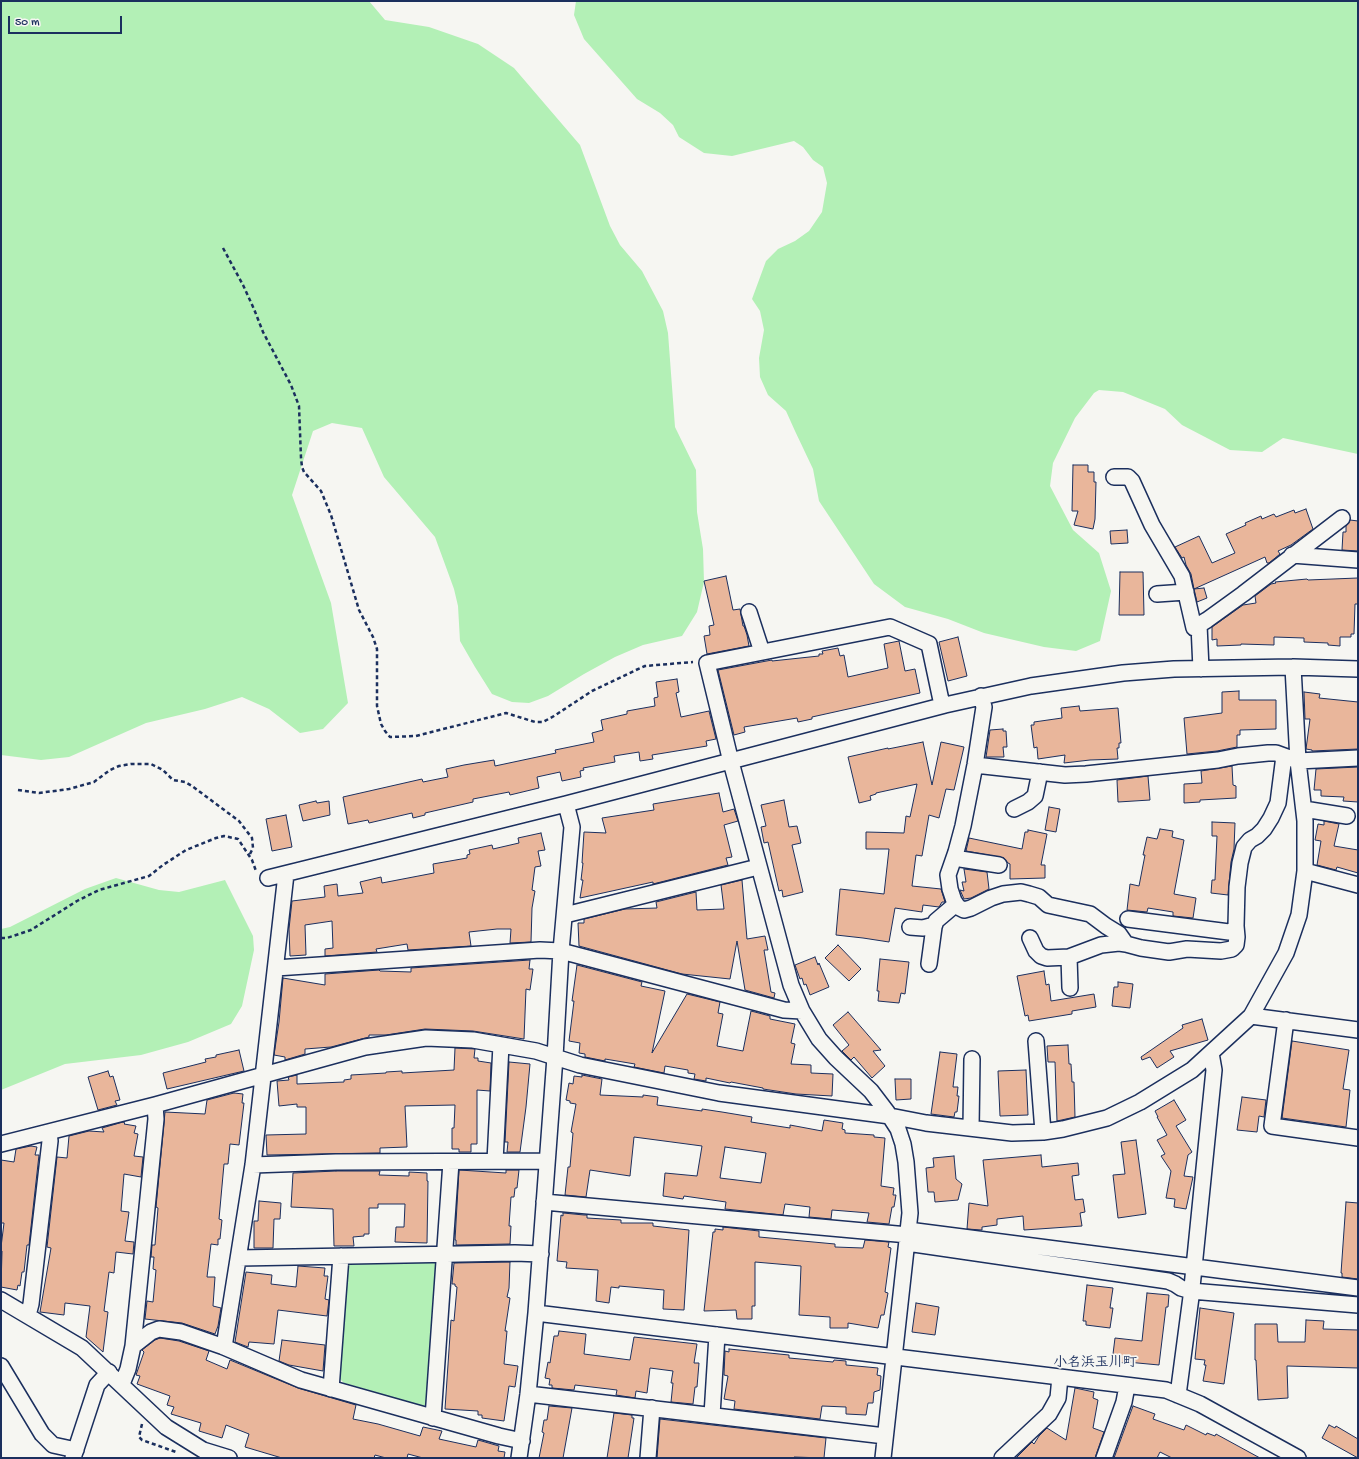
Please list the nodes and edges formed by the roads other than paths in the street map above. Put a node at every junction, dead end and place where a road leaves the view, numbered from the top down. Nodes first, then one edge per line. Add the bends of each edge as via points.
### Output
1 (1114, 477) dead end
2 (1342, 518) dead end
3 (1292, 555) junction
4 (1358, 560) edge
5 (1186, 592) junction
6 (1157, 594) dead end
7 (749, 612) dead end
8 (1199, 625) junction
9 (762, 652) junction
10 (1293, 666) junction
11 (1201, 669) junction
12 (1358, 669) edge
13 (981, 696) junction
14 (942, 705) junction
15 (1291, 758) junction
16 (1358, 758) edge
17 (730, 762) junction
18 (975, 765) junction
19 (1040, 772) junction
20 (566, 804) junction
21 (1014, 809) dead end
22 (1304, 809) junction
23 (1347, 816) dead end
24 (954, 858) junction
25 (999, 865) dead end
26 (758, 867) junction
27 (1305, 871) junction
28 (286, 874) junction
29 (268, 878) road end
30 (1358, 885) edge
31 (956, 904) junction
32 (565, 915) junction
33 (1128, 919) dead end
34 (934, 925) junction
35 (1236, 926) junction
36 (910, 927) dead end
37 (1030, 938) dead end
38 (1126, 944) junction
39 (561, 951) junction
40 (1069, 956) junction
41 (928, 964) dead end
42 (276, 968) junction
43 (1070, 988) dead end
44 (802, 1011) junction
45 (1251, 1016) junction
46 (1286, 1020) junction
47 (1358, 1030) edge
48 (1036, 1041) dead end
49 (502, 1045) junction
50 (1210, 1053) junction
51 (555, 1057) junction
52 (972, 1059) dead end
53 (264, 1075) junction
54 (155, 1105) junction
55 (890, 1116) junction
56 (971, 1128) junction
57 (49, 1132) junction
58 (1043, 1132) junction
59 (1358, 1138) edge
60 (1, 1144) edge
61 (495, 1161) junction
62 (547, 1161) junction
63 (451, 1162) junction
64 (253, 1165) junction
65 (544, 1202) junction
66 (908, 1236) junction
67 (444, 1254) junction
68 (541, 1254) junction
69 (341, 1256) junction
70 (239, 1258) junction
71 (1194, 1267) junction
72 (1358, 1288) edge
73 (1191, 1291) junction
74 (1, 1300) edge
75 (1358, 1305) edge
76 (536, 1313) junction
77 (28, 1315) junction
78 (717, 1335) junction
79 (133, 1346) junction
80 (224, 1347) junction
81 (894, 1356) junction
82 (1, 1366) edge
83 (109, 1372) junction
84 (1060, 1377) junction
85 (122, 1384) junction
86 (1127, 1386) junction
87 (332, 1389) junction
88 (528, 1394) junction
89 (1178, 1395) junction
90 (652, 1408) junction
91 (712, 1415) junction
92 (433, 1418) junction
93 (885, 1436) junction
94 (522, 1441) junction
95 (74, 1454) edge
96 (229, 1458) edge
97 (519, 1458) edge
98 (648, 1458) edge
99 (883, 1458) edge
100 (1002, 1458) edge
101 (1104, 1458) edge
102 (1298, 1458) edge

1 - 5 street via 1128,477 1132,481 1152,525 1182,576
2 - 3 street
3 - 4 street
3 - 8 street
5 - 6 street
5 - 8 street via 1194,628
7 - 9 street
8 - 11 street
9 - 14 street via 890,627 929,644
9 - 17 street via 707,663
10 - 11 street
10 - 12 street
10 - 15 street
11 - 13 street via 1123,673
13 - 14 street
13 - 18 street via 984,707
14 - 17 street
15 - 16 street
15 - 19 street via 1268,753 1086,774
15 - 22 street
15 - 35 street via 1271,818 1244,848 1237,887
17 - 20 street
17 - 26 street
18 - 19 street
18 - 24 street
19 - 21 street via 1035,796
20 - 28 street
20 - 32 street via 572,827
22 - 23 street
22 - 27 street
24 - 25 street
24 - 31 street via 948,875
26 - 32 street
26 - 44 street via 791,985
27 - 30 street
27 - 45 street via 1299,915 1286,953
28 - 29 street
28 - 42 street
31 - 34 street
31 - 38 street via 964,910 1003,894 1021,892 1039,897 1048,905 1090,914 1119,934
32 - 39 street
33 - 35 street via 1229,932
34 - 36 street via 923,928
34 - 41 street
35 - 38 street via 1236,945 1228,950 1187,949 1169,952
37 - 40 street via 1041,956 1054,959
38 - 40 street via 1101,945
39 - 42 street via 540,950
39 - 44 street via 784,1010
39 - 51 street
40 - 43 street
42 - 53 street
44 - 55 street via 824,1046 871,1090
45 - 46 street
45 - 50 street
46 - 47 street
46 - 59 street via 1272,1126
48 - 58 street
49 - 51 street
49 - 53 street via 473,1040 426,1038 365,1047
49 - 61 street
50 - 58 street via 1192,1070 1140,1102 1113,1115 1078,1126
50 - 71 street via 1214,1070
51 - 55 street via 580,1065 719,1093
51 - 62 street
52 - 56 street
53 - 54 street
53 - 64 street
54 - 57 street
54 - 79 street via 156,1119
55 - 56 street
55 - 66 street via 898,1129 906,1162 910,1213
56 - 58 street via 1012,1133
57 - 60 street
57 - 77 street via 50,1141
61 - 62 street
61 - 63 street
62 - 65 street
63 - 64 street
63 - 67 street
64 - 70 street
65 - 66 street
65 - 68 street
66 - 71 street
66 - 73 street via 1168,1281
66 - 81 street
67 - 68 street
67 - 69 street
67 - 92 street
68 - 76 street
69 - 70 street
69 - 87 street
70 - 80 street
71 - 72 street
71 - 73 street
73 - 75 street
73 - 89 street
74 - 77 street
76 - 78 street
76 - 88 street
77 - 83 street via 82,1348
78 - 81 street
78 - 91 street
79 - 80 street via 159,1329 181,1332
79 - 85 street
80 - 87 street via 301,1380
81 - 84 street
81 - 93 street
82 - 95 street via 42,1434 53,1445
83 - 85 street
83 - 95 street via 97,1385
84 - 86 street
84 - 100 street via 1058,1398 1049,1414
85 - 96 street via 166,1427 203,1450
86 - 89 street via 1166,1390
86 - 101 street via 1124,1402
87 - 92 street
88 - 90 street
88 - 94 street
89 - 102 street via 1200,1404
90 - 91 street
90 - 98 street
91 - 93 street
92 - 94 street
93 - 99 street
94 - 97 street

